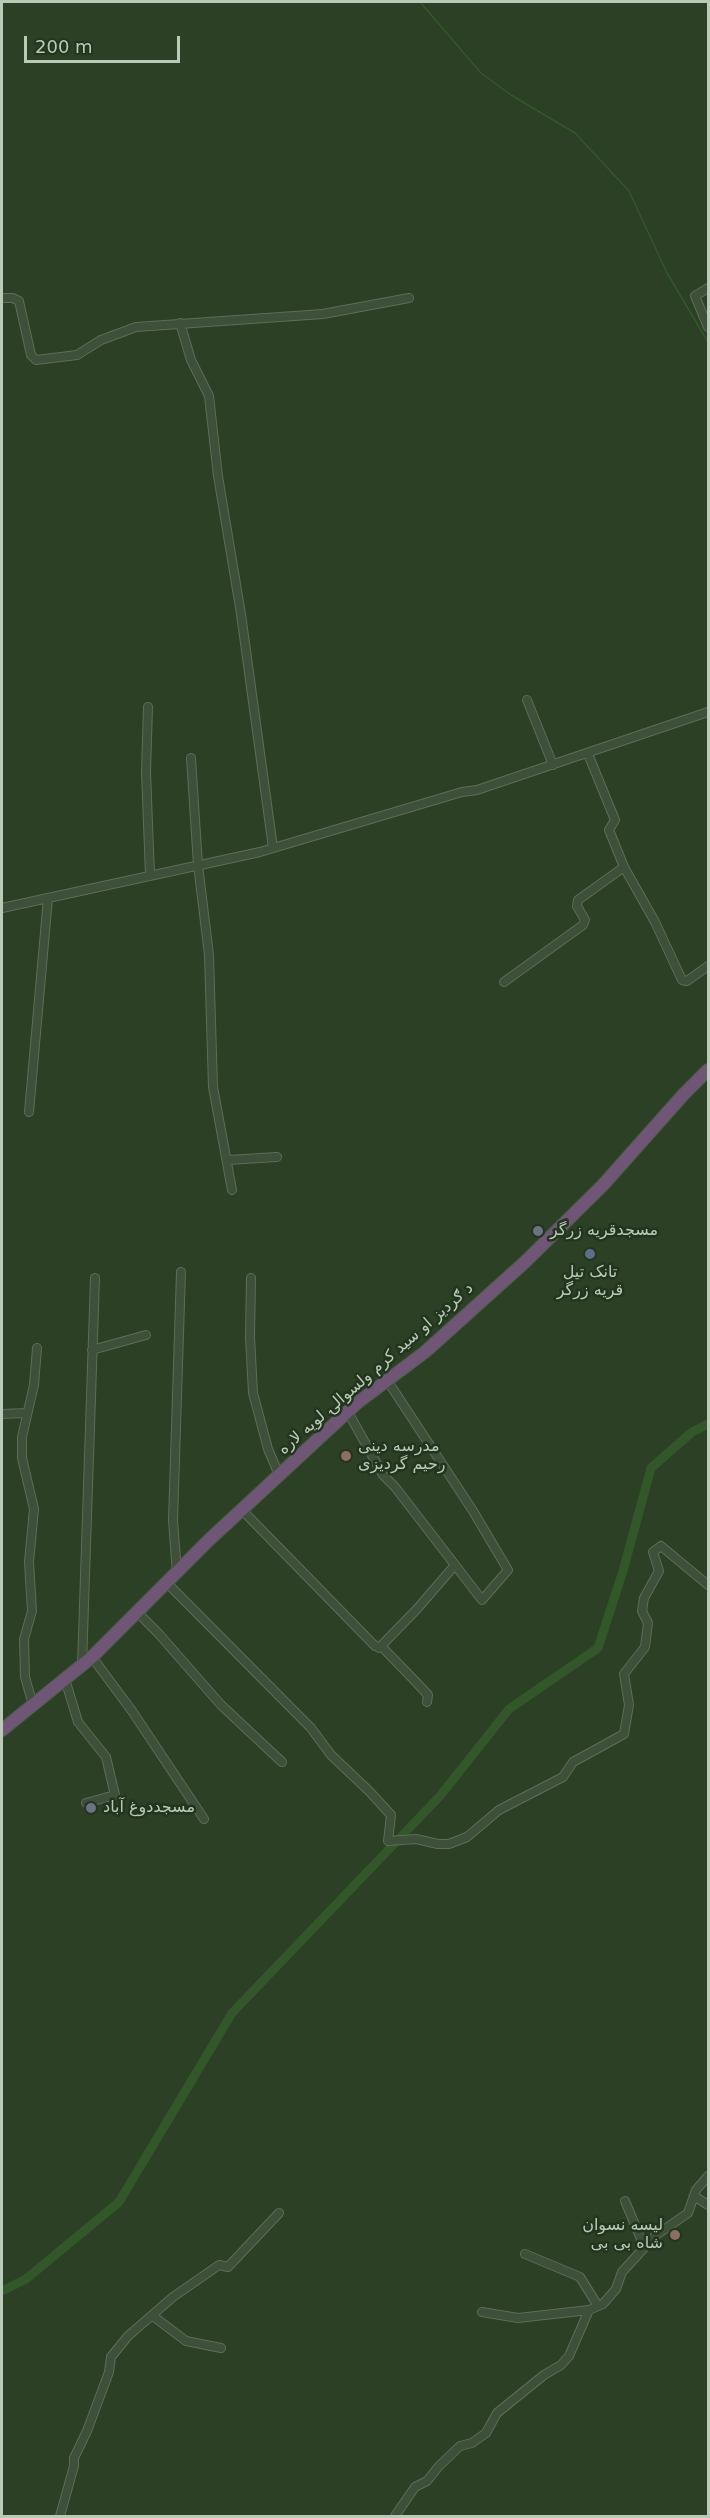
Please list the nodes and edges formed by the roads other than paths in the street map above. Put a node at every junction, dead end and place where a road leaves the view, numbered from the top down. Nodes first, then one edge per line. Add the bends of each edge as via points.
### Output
1 (708, 288) edge
2 (2, 298) edge
3 (409, 298) dead end
4 (180, 323) junction
5 (708, 327) edge
6 (527, 700) dead end
7 (148, 707) dead end
8 (708, 712) edge
9 (588, 754) junction
10 (190, 758) dead end
11 (553, 765) junction
12 (273, 848) junction
13 (198, 865) junction
14 (624, 867) junction
15 (150, 875) junction
16 (48, 898) junction
17 (2, 908) edge
18 (708, 966) edge
19 (504, 982) dead end
20 (708, 1070) edge
21 (28, 1112) dead end
22 (277, 1157) dead end
23 (228, 1160) junction
24 (232, 1190) dead end
25 (181, 1272) dead end
26 (95, 1278) dead end
27 (251, 1278) dead end
28 (146, 1335) dead end
29 (37, 1348) dead end
30 (92, 1350) junction
31 (387, 1380) junction
32 (348, 1412) junction
33 (26, 1413) junction
34 (2, 1414) edge
35 (279, 1475) junction
36 (242, 1510) junction
37 (455, 1565) junction
38 (177, 1573) junction
39 (167, 1583) junction
40 (708, 1585) edge
41 (137, 1612) junction
42 (379, 1648) junction
43 (87, 1661) junction
44 (65, 1679) junction
45 (427, 1702) dead end
46 (33, 1705) junction
47 (2, 1730) edge
48 (282, 1762) dead end
49 (86, 1803) dead end
50 (204, 1819) dead end
51 (708, 2176) edge
52 (694, 2196) junction
53 (624, 2201) dead end
54 (708, 2205) edge
55 (279, 2213) dead end
56 (644, 2246) junction
57 (525, 2254) dead end
58 (598, 2306) junction
59 (590, 2310) junction
60 (482, 2312) dead end
61 (153, 2316) junction
62 (221, 2348) dead end
63 (60, 2517) edge
64 (395, 2517) edge

1 - 5 street via 695,296
2 - 4 street via 19,301 31,355 36,360 77,355 101,340 136,327
3 - 4 street via 323,314
4 - 12 street via 191,360 209,396
6 - 11 street
7 - 15 street
8 - 9 street
9 - 11 street
9 - 14 street via 615,820 609,830
10 - 13 street
11 - 12 street
12 - 13 street
13 - 15 street
13 - 23 street via 209,955 213,1087
14 - 18 street via 656,922 682,980 687,981
14 - 19 street via 578,900 583,925
15 - 16 street
16 - 17 street
16 - 21 street
20 - 31 highway, د ګردیز او سید کرم ولسوالۍ لویه لاره via 603,1185 525,1262 425,1352
22 - 23 street
23 - 24 street
25 - 38 street via 173,1520
26 - 30 street
27 - 35 street via 255,1405
28 - 30 street
29 - 33 street via 34,1385
30 - 43 street
31 - 32 highway, د ګردیز او سید کرم ولسوالۍ لویه لاره
31 - 37 street via 508,1570 482,1600
32 - 35 highway, د ګردیز او سید کرم ولسوالۍ لویه لاره
32 - 37 street via 383,1475
33 - 34 street
33 - 46 street via 22,1458 34,1509 29,1562 32,1611 24,1640 25,1677
35 - 36 highway, د ګردیز او سید کرم ولسوالۍ لویه لاره
36 - 38 highway, د ګردیز او سید کرم ولسوالۍ لویه لاره
36 - 42 street
37 - 42 street
38 - 39 highway, د ګردیز او سید کرم ولسوالۍ لویه لاره
39 - 40 street via 311,1728 331,1755 390,1815 388,1841 416,1839 438,1844 467,1837 499,1810 563,1777 573,1762 624,1734 629,1706 624,1674 645,1647 648,1623 642,1611 644,1598 659,1571 653,1552 661,1546
39 - 41 highway, د ګردیز او سید کرم ولسوالۍ لویه لاره
41 - 43 highway, د ګردیز او سید کرم ولسوالۍ لویه لاره
41 - 48 street via 221,1705
42 - 45 street via 428,1695
43 - 44 highway, د ګردیز او سید کرم ولسوالۍ لویه لاره
43 - 50 street via 132,1711
44 - 46 highway, د ګردیز او سید کرم ولسوالۍ لویه لاره
44 - 49 street via 78,1722 106,1757 115,1794
46 - 47 highway, د ګردیز او سید کرم ولسوالۍ لویه لاره
51 - 52 street
52 - 54 street
52 - 56 street via 684,2218
53 - 56 street
55 - 61 street via 228,2267 219,2265
56 - 58 street via 622,2272 616,2289
57 - 58 street via 580,2277
58 - 59 street
59 - 60 street via 518,2318
59 - 64 street via 561,2365 497,2413 486,2433 460,2446 427,2481 415,2487
61 - 62 street via 186,2341
61 - 63 street via 128,2336 111,2357 109,2372 74,2458

